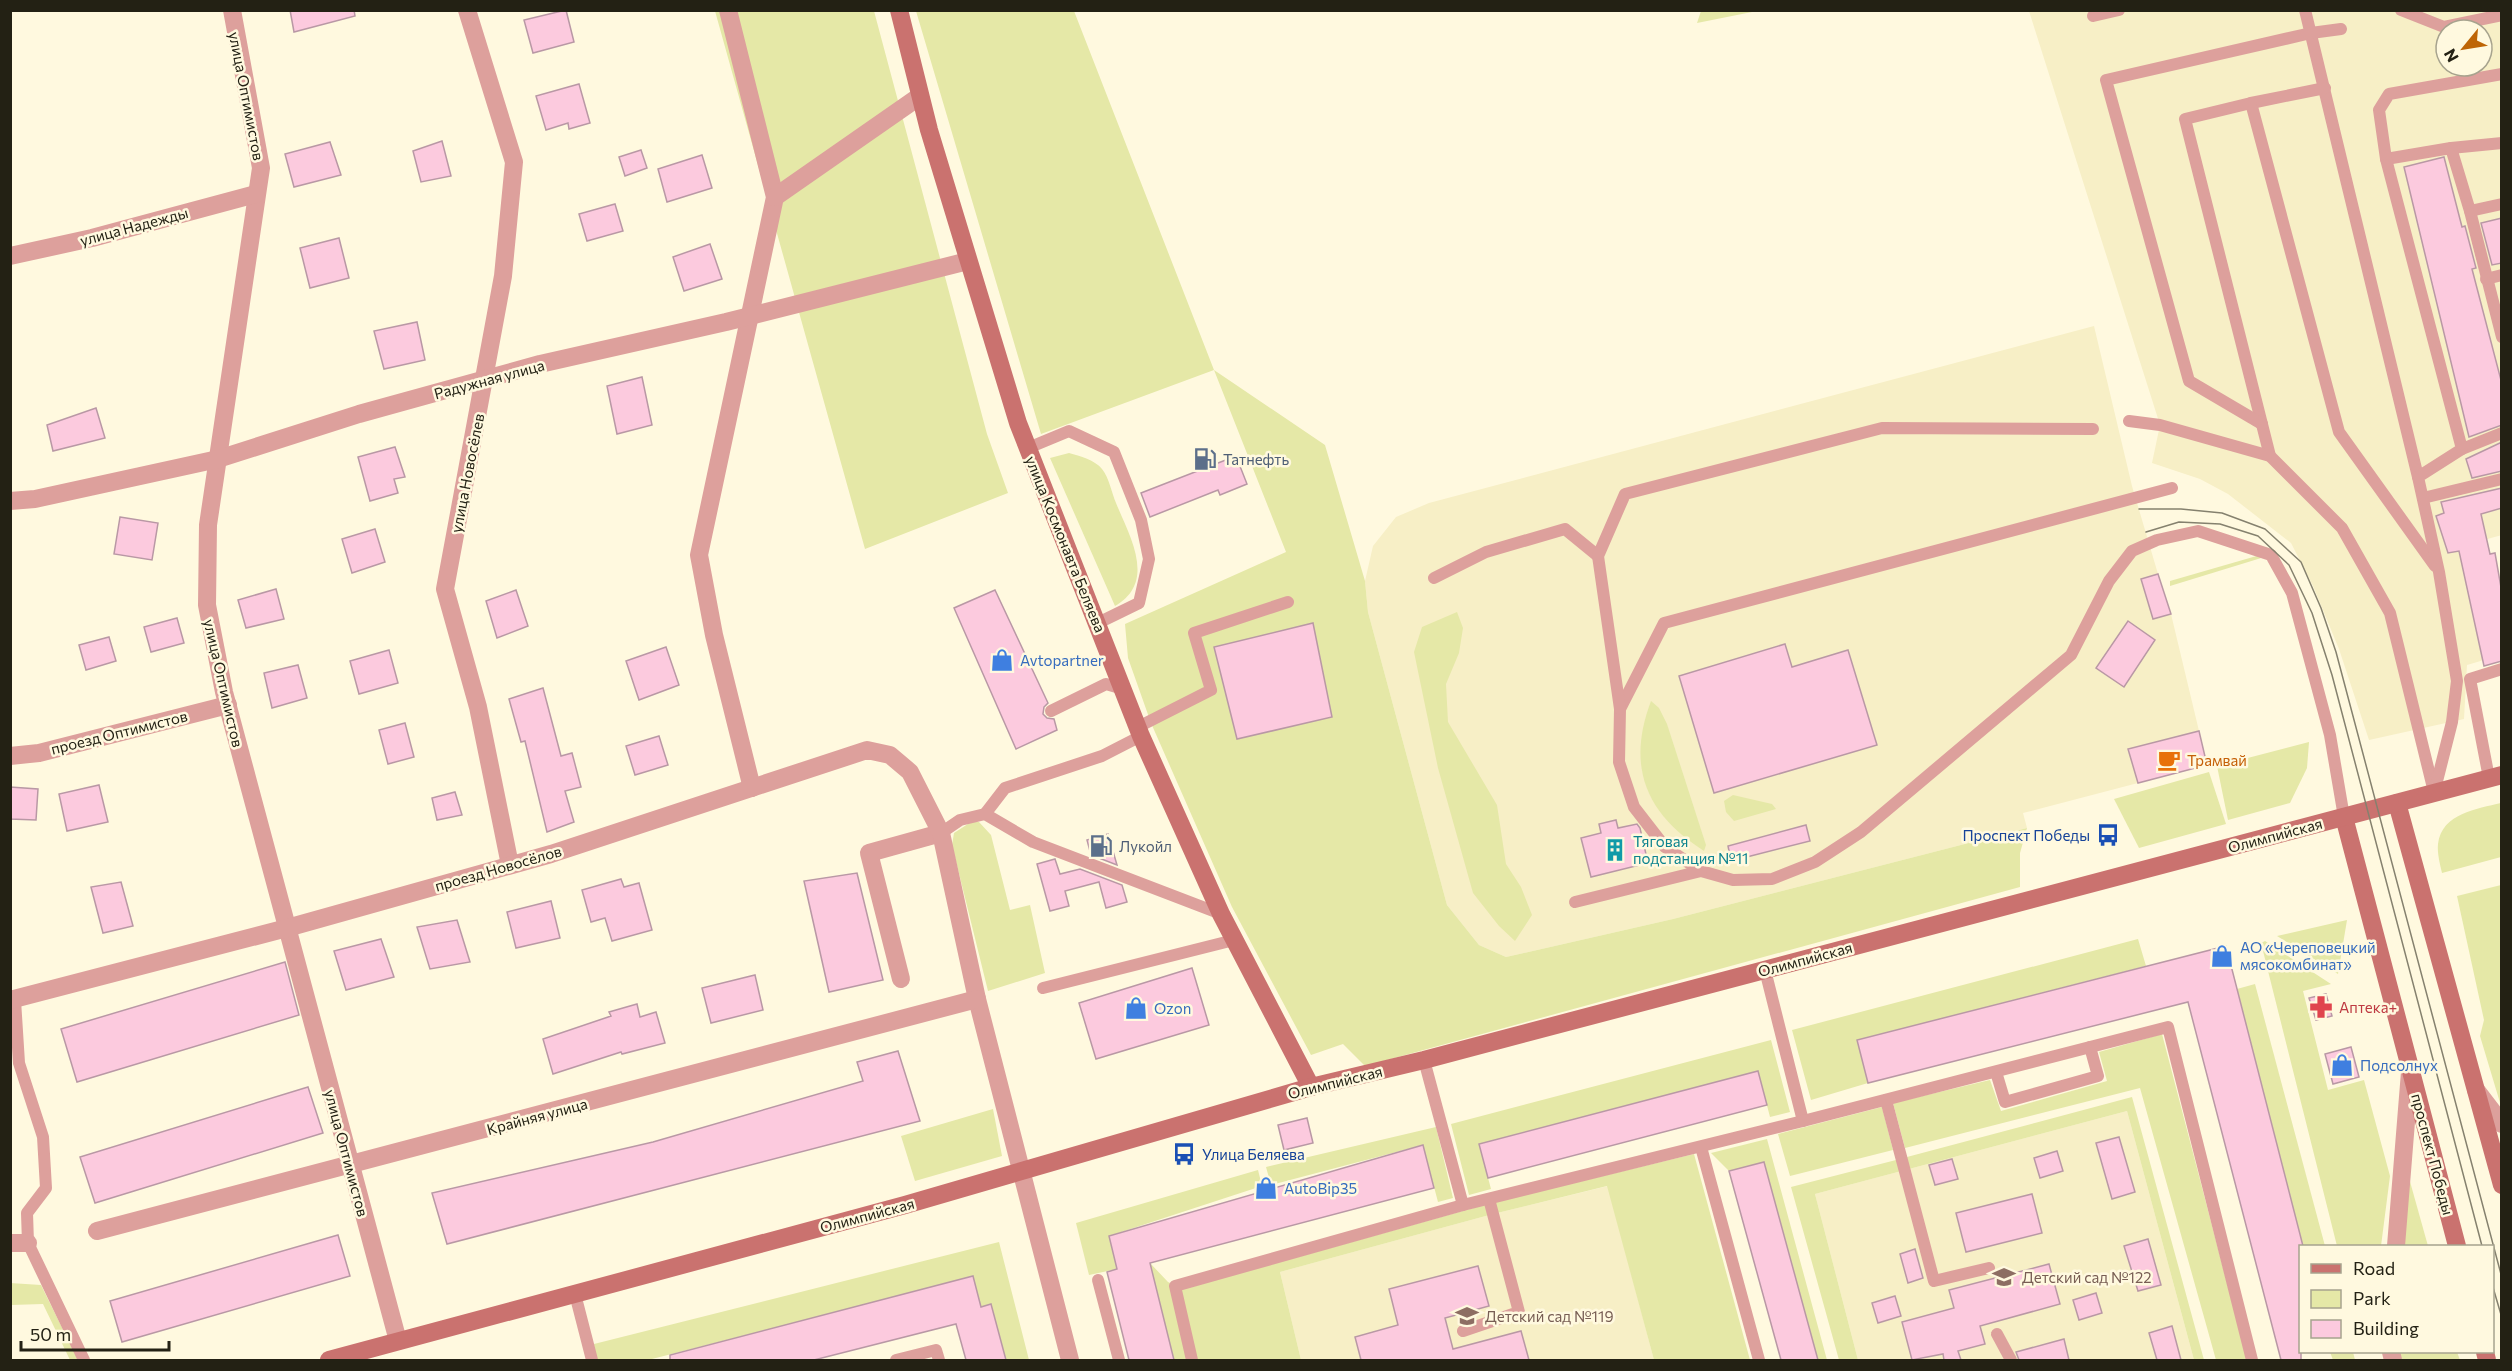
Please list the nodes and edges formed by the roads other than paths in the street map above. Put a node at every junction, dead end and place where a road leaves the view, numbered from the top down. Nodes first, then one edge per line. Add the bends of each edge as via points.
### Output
1 (232, 10) edge
2 (467, 10) edge
3 (728, 10) edge
4 (899, 10) edge
5 (2119, 10) edge
6 (2306, 10) edge
7 (2401, 10) edge
8 (2502, 15) edge
9 (2093, 16) dead end
10 (2341, 29) dead end
11 (2311, 33) junction
12 (2502, 74) edge
13 (2325, 88) junction
14 (920, 96) junction
15 (2251, 102) junction
16 (2502, 143) edge
17 (2451, 148) junction
18 (2386, 159) junction
19 (256, 194) junction
20 (775, 197) junction
21 (2502, 204) edge
22 (2470, 211) junction
23 (10, 256) edge
24 (968, 261) junction
25 (2502, 275) edge
26 (2486, 279) junction
27 (747, 316) junction
28 (2502, 337) edge
29 (485, 380) junction
30 (2129, 421) dead end
31 (2262, 424) junction
32 (2093, 429) dead end
33 (2502, 432) edge
34 (1028, 448) junction
35 (2462, 450) junction
36 (2270, 456) junction
37 (218, 459) junction
38 (2418, 477) junction
39 (2502, 479) edge
40 (2172, 488) dead end
41 (2423, 498) junction
42 (10, 501) edge
43 (1598, 556) junction
44 (2439, 572) junction
45 (1434, 578) dead end
46 (1288, 602) dead end
47 (1098, 623) junction
48 (2502, 669) edge
49 (1123, 689) junction
50 (228, 705) junction
51 (1620, 709) junction
52 (1051, 711) dead end
53 (1139, 731) junction
54 (10, 756) edge
55 (2495, 777) edge
56 (752, 788) junction
57 (2434, 793) junction
58 (2397, 803) junction
59 (985, 814) junction
60 (2344, 817) junction
61 (941, 833) junction
62 (510, 865) junction
63 (1701, 871) junction
64 (1575, 902) dead end
65 (1221, 914) junction
66 (287, 928) junction
67 (1234, 940) junction
68 (1765, 970) junction
69 (902, 980) dead end
70 (1042, 988) dead end
71 (977, 999) junction
72 (13, 1000) edge
73 (2090, 1047) junction
74 (1424, 1059) junction
75 (2410, 1067) junction
76 (1996, 1072) junction
77 (1311, 1087) junction
78 (2476, 1090) junction
79 (1886, 1100) junction
80 (1803, 1122) junction
81 (2502, 1124) edge
82 (1701, 1147) junction
83 (350, 1166) junction
84 (1020, 1170) junction
85 (2502, 1185) edge
86 (1489, 1199) junction
87 (1463, 1205) junction
88 (97, 1231) dead end
89 (19, 1243) edge
90 (2396, 1245) edge
91 (2457, 1245) edge
92 (1989, 1268) dead end
93 (1098, 1280) dead end
94 (575, 1294) junction
95 (1463, 1330) dead end
96 (1997, 1334) dead end
97 (398, 1341) junction
98 (84, 1360) edge
99 (329, 1360) edge
100 (592, 1360) edge
101 (896, 1360) edge
102 (939, 1360) edge
103 (1070, 1360) edge
104 (1119, 1360) edge
105 (1192, 1360) edge
106 (1759, 1360) edge
107 (2011, 1360) edge
108 (2252, 1360) edge

1 - 19 street, улица Оптимистов via 261,168
2 - 29 street, улица Новосёлев via 514,162 503,276
3 - 20 street
4 - 14 main road, улица Космонавта Беляева
5 - 9 lane
6 - 11 lane
7 - 8 lane via 2444,27
10 - 11 lane
11 - 13 lane
11 - 31 lane via 2106,80 2189,381
12 - 18 lane via 2389,94 2379,110
13 - 15 lane
13 - 38 lane
14 - 20 street
14 - 24 main road, улица Космонавта Беляева
15 - 31 lane via 2185,119
15 - 44 lane via 2339,432
16 - 17 lane
17 - 18 lane
17 - 22 lane
18 - 35 lane
19 - 23 street, улица Надежды
19 - 37 street, улица Оптимистов
20 - 27 street
21 - 22 lane
22 - 26 lane
24 - 27 street, Радужная улица
24 - 34 main road, улица Космонавта Беляева
25 - 26 lane
26 - 28 lane
27 - 29 street, Радужная улица
27 - 56 street via 699,555 714,635
29 - 37 street, Радужная улица via 359,414
29 - 62 street, улица Новосёлев via 445,589 478,707
30 - 36 lane via 2160,425
31 - 36 lane
32 - 43 lane via 1882,428 1625,494
33 - 35 lane
34 - 47 main road, улица Космонавта Беляева
34 - 47 lane via 1069,431 1114,452 1141,520 1149,559 1139,603
35 - 38 lane
36 - 57 lane via 2342,528 2390,613
37 - 42 street, Радужная улица
37 - 50 street, улица Оптимистов via 208,525 207,605
38 - 41 lane
39 - 41 lane
40 - 51 lane via 1664,623
41 - 44 lane
43 - 45 lane via 1565,529 1486,552
43 - 51 lane
44 - 57 lane via 2457,681 2452,722
46 - 53 lane via 1194,633 1211,690
47 - 49 main road, улица Космонавта Беляева
48 - 55 lane via 2470,679
49 - 52 lane via 1106,684
49 - 53 main road, улица Космонавта Беляева
50 - 54 street, проезд Оптимистов via 39,753
50 - 66 street, улица Оптимистов
51 - 63 lane via 1619,762 1634,807 1665,847
53 - 59 lane via 1102,756 1005,788
53 - 65 main road, улица Космонавта Беляева
55 - 57 main road, Олимпийская
56 - 61 street, проезд Новосёлов via 867,750 890,755 910,772
56 - 62 street, проезд Новосёлов
57 - 58 main road, Олимпийская
58 - 60 main road, Олимпийская
58 - 78 main road
59 - 61 lane via 960,820
59 - 65 lane via 1034,842
60 - 63 lane via 2330,735 2292,593 2271,555 2198,531 2157,540 2132,551 2109,581 2071,655 1861,832 1815,862 1772,879 1733,880
60 - 68 main road, Олимпийская
60 - 75 main road, проспект Победы
61 - 69 street via 869,853
61 - 71 street, проезд Новосёлов
62 - 66 street, проезд Новосёлов
63 - 64 lane
65 - 67 main road, улица Космонавта Беляева
66 - 72 street, проезд Новосёлов
66 - 83 street, улица Оптимистов
67 - 70 lane
67 - 77 main road, улица Космонавта Беляева
68 - 74 main road, Олимпийская
68 - 80 lane
71 - 83 street, Крайняя улица
71 - 84 street, проезд Новосёлов
72 - 89 lane via 19,1063 43,1137 46,1188 27,1213
73 - 76 lane
73 - 76 lane via 2098,1076 2005,1102
73 - 108 lane via 2168,1027
74 - 77 main road, Олимпийская
74 - 87 lane
75 - 90 street
75 - 91 main road, проспект Победы
76 - 79 lane
77 - 84 main road, Олимпийская
78 - 81 street
78 - 85 main road
79 - 80 lane
79 - 92 lane via 1934,1281
80 - 82 lane
82 - 86 lane
82 - 106 lane
83 - 88 street, Крайняя улица
83 - 97 street, улица Оптимистов
84 - 94 main road, Олимпийская
84 - 103 street
86 - 87 lane
86 - 95 lane via 1519,1312
87 - 105 lane via 1175,1286
89 - 98 lane
93 - 104 lane
94 - 97 main road, Олимпийская
94 - 100 lane
96 - 107 lane
97 - 99 main road, Олимпийская
101 - 102 lane via 936,1350

